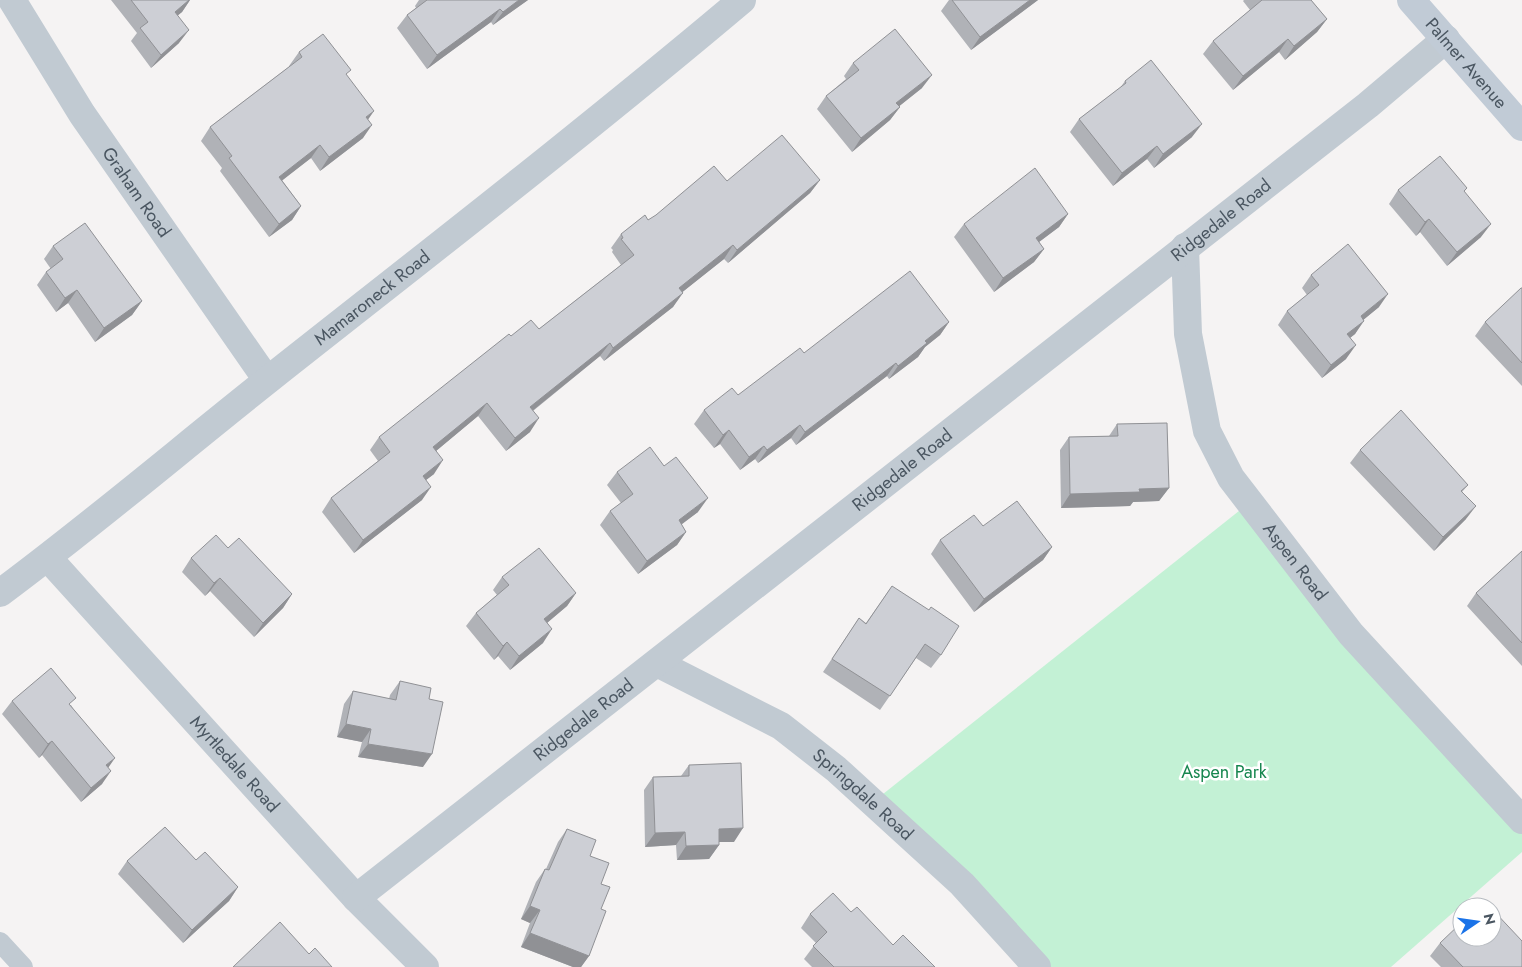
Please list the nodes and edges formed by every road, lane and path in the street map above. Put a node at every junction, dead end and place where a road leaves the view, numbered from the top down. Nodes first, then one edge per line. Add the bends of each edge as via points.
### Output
1 (12, 0) edge
2 (742, 0) edge
3 (1411, 0) edge
4 (1446, 39) junction
5 (1522, 127) edge
6 (1185, 247) junction
7 (267, 380) junction
8 (48, 558) junction
9 (0, 593) edge
10 (657, 663) junction
11 (1522, 820) edge
12 (356, 898) junction
13 (0, 942) edge
14 (23, 967) edge
15 (425, 967) edge
16 (1038, 967) edge

1 - 7 street, Graham Road via 82,114
2 - 7 street, Mamaroneck Road via 636,89
3 - 4 main road, Palmer Avenue
4 - 5 main road, Palmer Avenue
4 - 6 street, Ridgedale Road via 1368,105
6 - 10 street, Ridgedale Road
6 - 11 street, Aspen Road via 1188,334 1207,431 1230,478 1351,634
7 - 8 street, Mamaroneck Road
8 - 9 street, Mamaroneck Road
8 - 12 street, Myrtledale Road
10 - 12 street, Ridgedale Road
10 - 16 street, Springdale Road via 781,726 836,768 962,884
12 - 15 street, Myrtledale Road
13 - 14 lane

